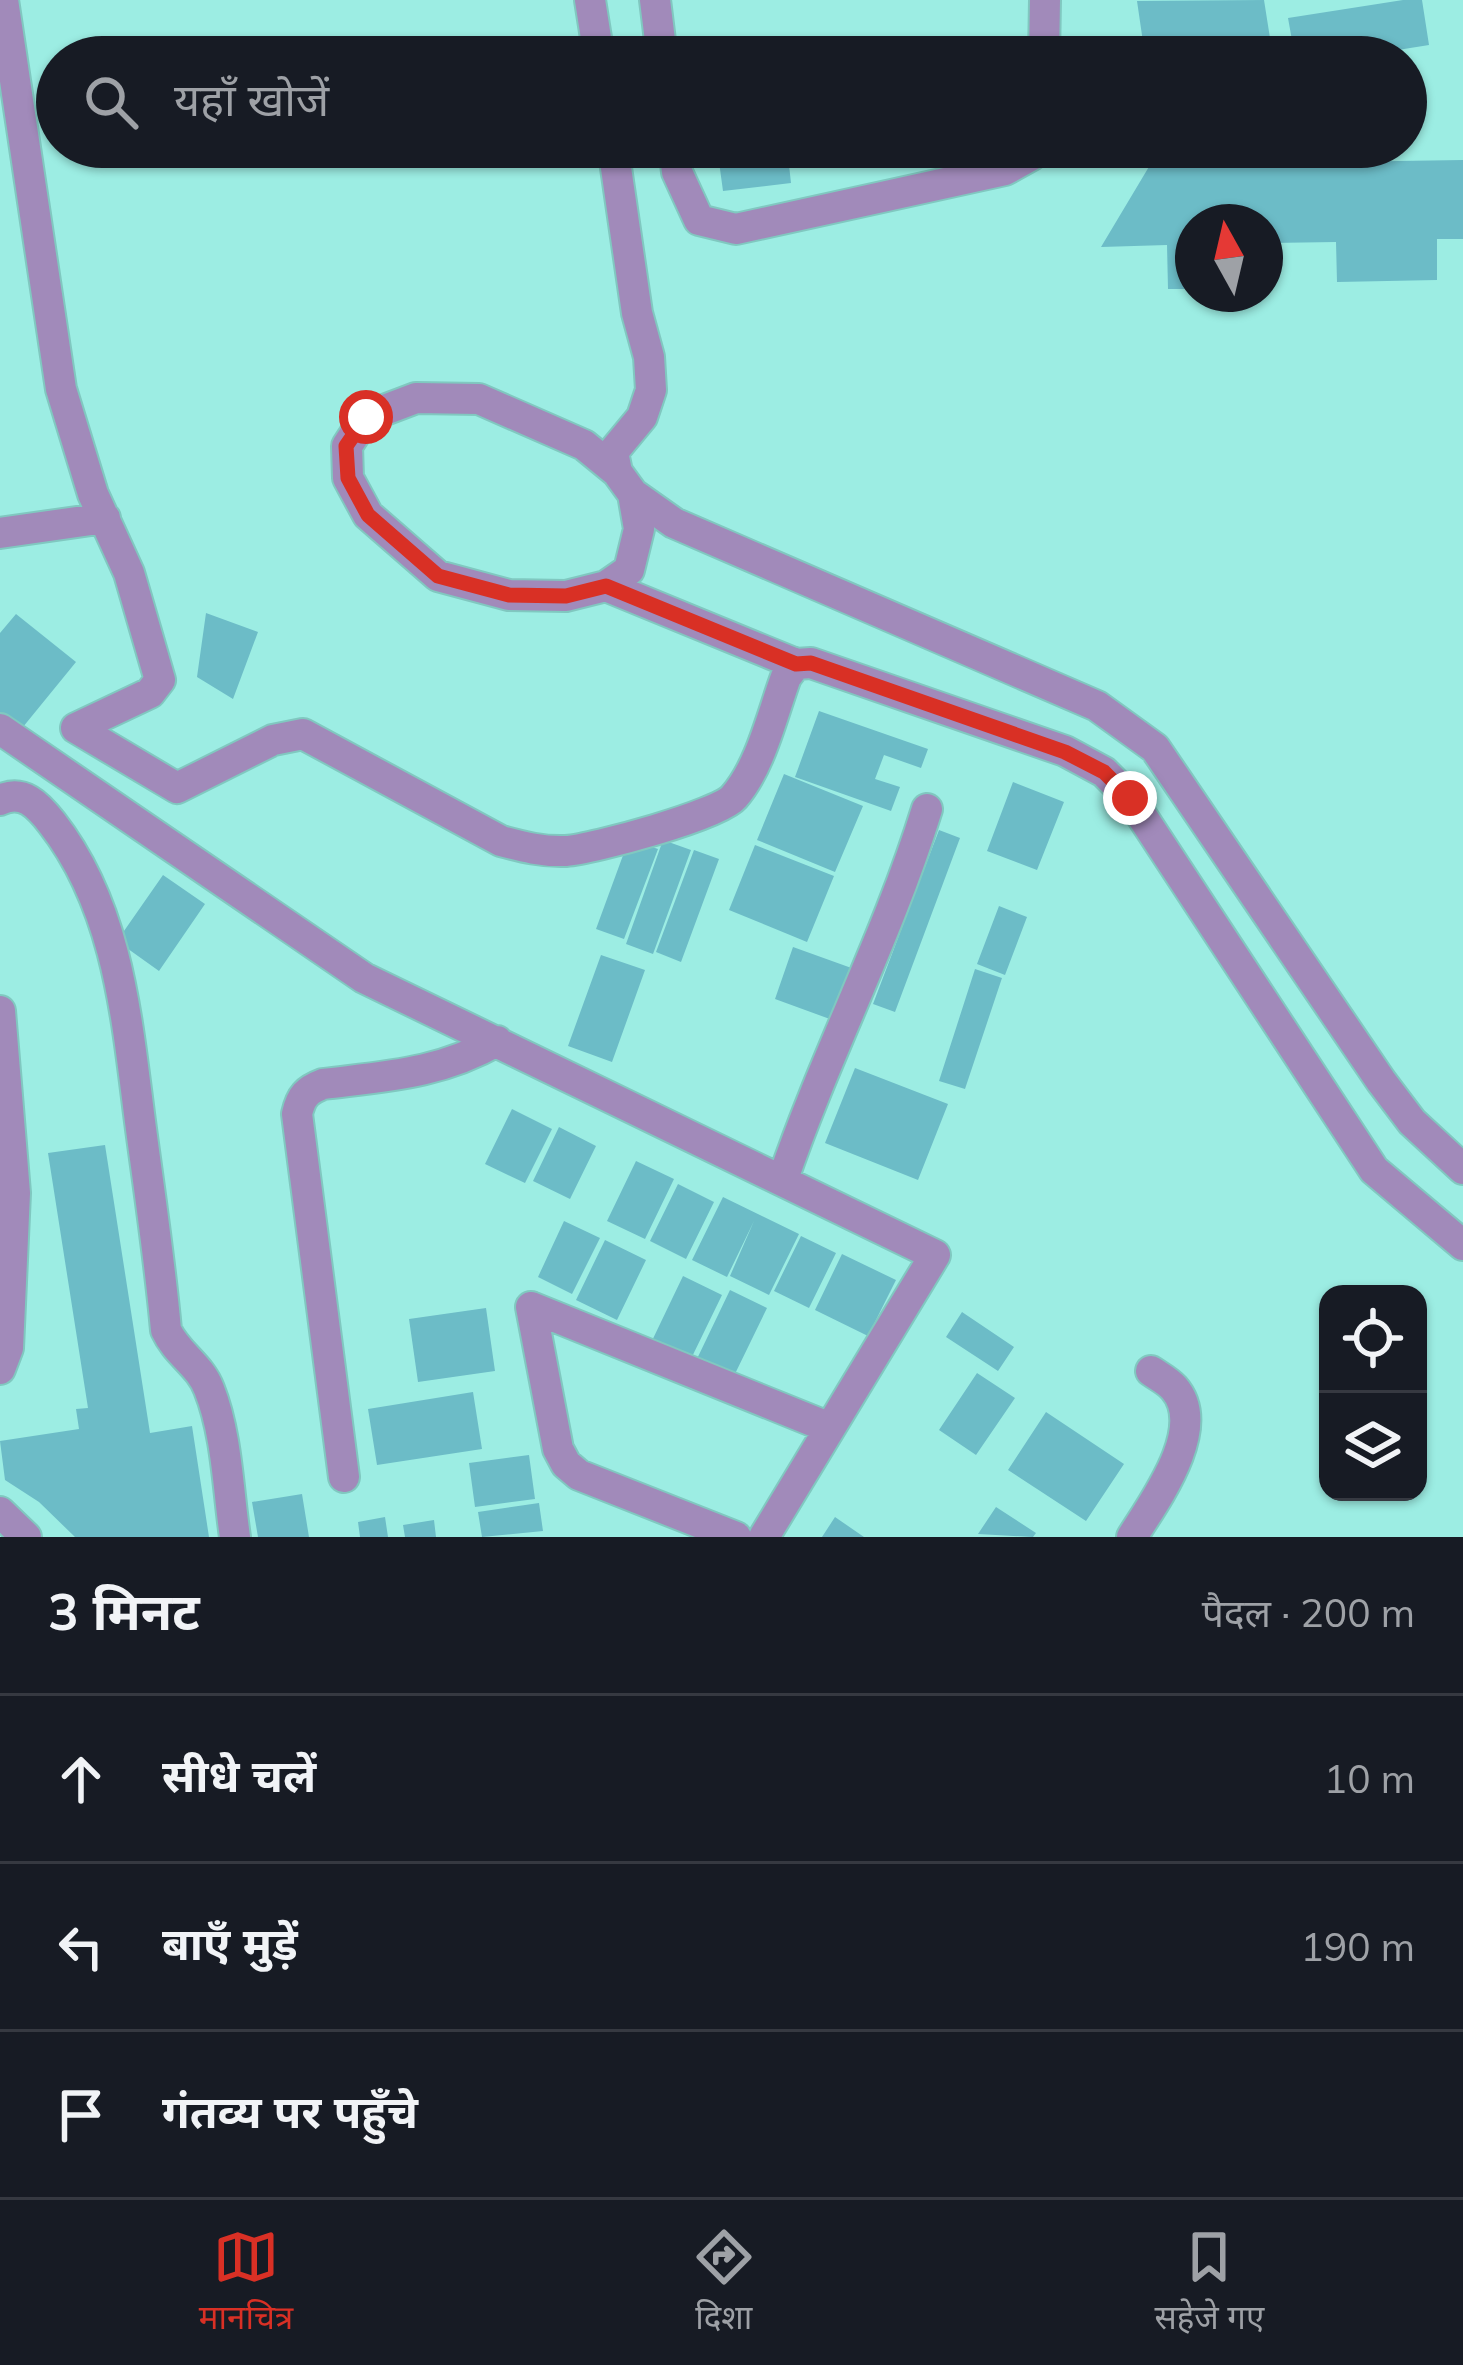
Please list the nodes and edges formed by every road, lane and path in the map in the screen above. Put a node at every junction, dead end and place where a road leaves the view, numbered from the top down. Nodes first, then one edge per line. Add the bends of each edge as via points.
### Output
1 (3, 0) edge
2 (590, 0) edge
3 (655, 0) edge
4 (1045, 0) edge
5 (596, 36) edge
6 (659, 36) edge
7 (1044, 36) edge
8 (616, 168) edge
9 (677, 168) edge
10 (1008, 168) edge
11 (625, 483) junction
12 (105, 518) junction
13 (0, 533) edge
14 (606, 586) junction
15 (796, 664) junction
16 (0, 729) edge
17 (0, 800) edge
18 (927, 809) dead end
19 (1214, 836) junction
20 (1173, 864) junction
21 (0, 1011) edge
22 (497, 1041) junction
23 (1463, 1169) edge
24 (783, 1179) junction
25 (1463, 1203) edge
26 (1454, 1237) edge
27 (0, 1369) edge
28 (1151, 1371) dead end
29 (830, 1428) junction
30 (344, 1477) dead end
31 (0, 1512) edge
32 (26, 1537) edge
33 (235, 1537) edge
34 (736, 1537) edge
35 (764, 1537) edge
36 (1132, 1537) edge

1 - 12 street via 62,389
2 - 5 street
3 - 6 street
4 - 7 street
8 - 11 street via 651,390 642,417 614,452
9 - 10 street via 699,220 736,229
11 - 14 street via 639,529 629,570
11 - 14 street via 584,445 479,399 416,398 366,417 346,446 348,478 368,515 438,576 509,595 566,596
11 - 19 street via 674,523 1097,706 1155,748
12 - 13 street
12 - 15 street via 160,680 150,693 76,728 177,788 302,734 501,841 571,851 730,803
14 - 15 street
15 - 20 street via 1044,744 1104,772
16 - 22 street via 364,977
17 - 33 street via 35,802 55,826 83,870 109,939 166,1330 209,1388
18 - 24 street
19 - 20 street
19 - 23 street via 1381,1081
20 - 26 street via 1374,1170
21 - 27 street via 15,1193 8,1348
22 - 24 street
22 - 30 street via 439,1068 322,1084 299,1102
24 - 29 street via 935,1255
25 - 26 street
28 - 36 street via 1177,1390 1183,1448
29 - 34 street via 531,1307 566,1464
29 - 35 street
31 - 32 street

